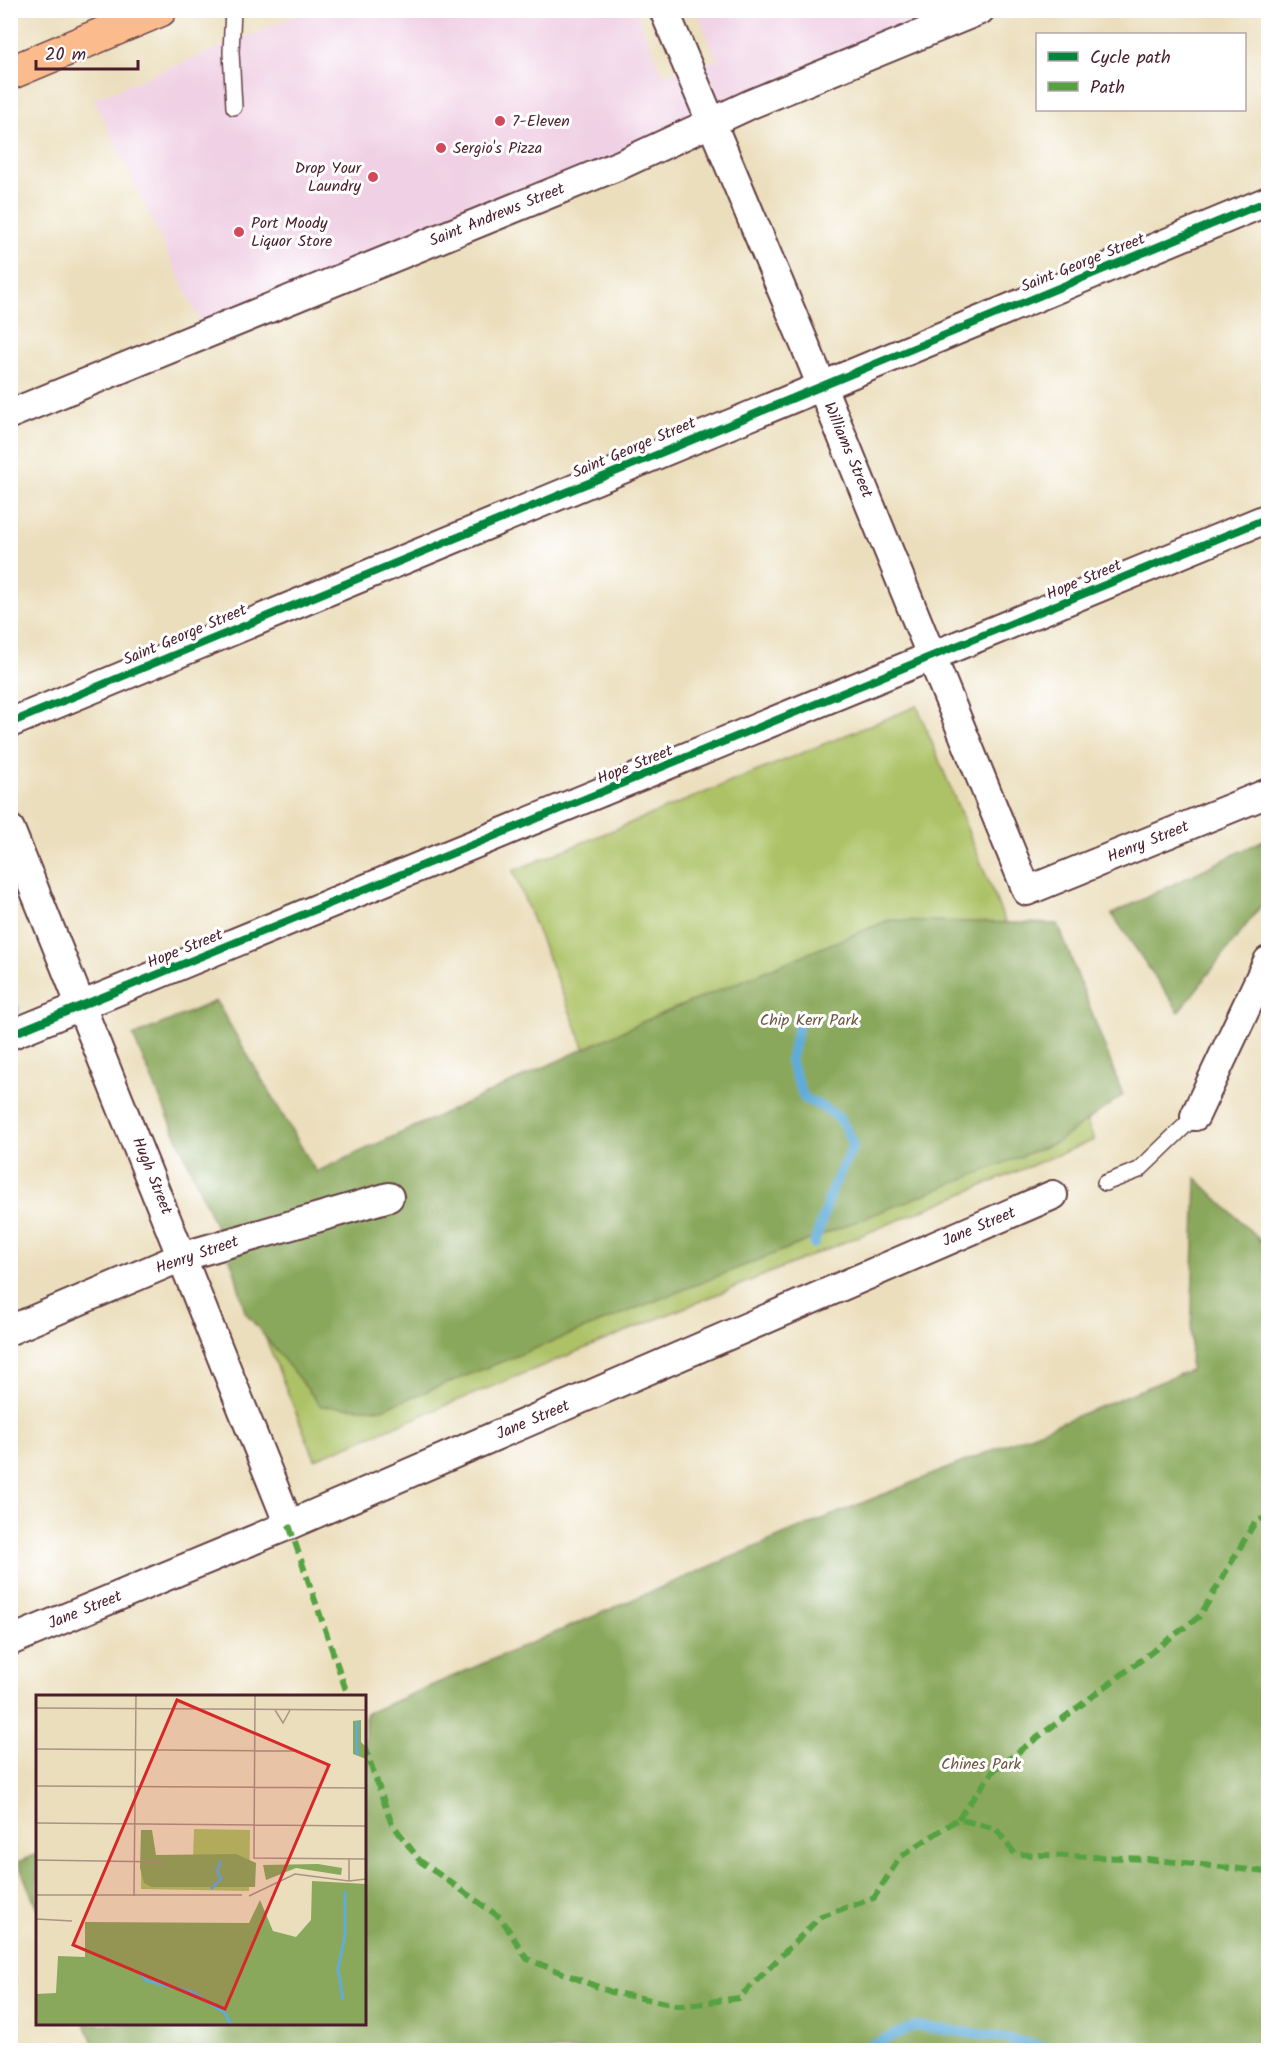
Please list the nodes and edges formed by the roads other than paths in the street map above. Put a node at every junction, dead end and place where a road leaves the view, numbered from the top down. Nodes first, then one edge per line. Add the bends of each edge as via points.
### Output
1 (160, 10) edge
2 (233, 10) edge
3 (664, 10) edge
4 (980, 10) edge
5 (10, 73) edge
6 (234, 107) dead end
7 (711, 123) junction
8 (1269, 201) edge
9 (821, 385) junction
10 (10, 414) edge
11 (1269, 518) edge
12 (934, 657) junction
13 (10, 723) edge
14 (1269, 793) edge
15 (10, 829) edge
16 (1027, 891) joint
17 (1269, 961) edge
18 (83, 1005) junction
19 (10, 1035) edge
20 (1195, 1116) joint
21 (1105, 1183) dead end
22 (1053, 1195) dead end
23 (389, 1197) dead end
24 (184, 1256) junction
25 (10, 1330) edge
26 (289, 1525) junction
27 (10, 1641) edge

1 - 5 main road
2 - 6 lane
3 - 7 street, Williams Street
4 - 7 street, Saint Andrews Street
7 - 9 street, Williams Street
7 - 10 street, Saint Andrews Street via 622,164
8 - 9 street, Saint George Street
9 - 12 street, Williams Street
9 - 13 street, Saint George Street
11 - 12 street, Hope Street
12 - 16 street, Williams Street
12 - 18 street, Hope Street
14 - 16 street, Henry Street
15 - 18 street, Hugh Street
17 - 20 street
18 - 19 street, Hope Street
18 - 24 street, Hugh Street
20 - 21 lane via 1139,1170
22 - 26 street, Jane Street
23 - 24 street, Henry Street
24 - 25 street, Henry Street
24 - 26 street, Hugh Street
26 - 27 street, Jane Street

